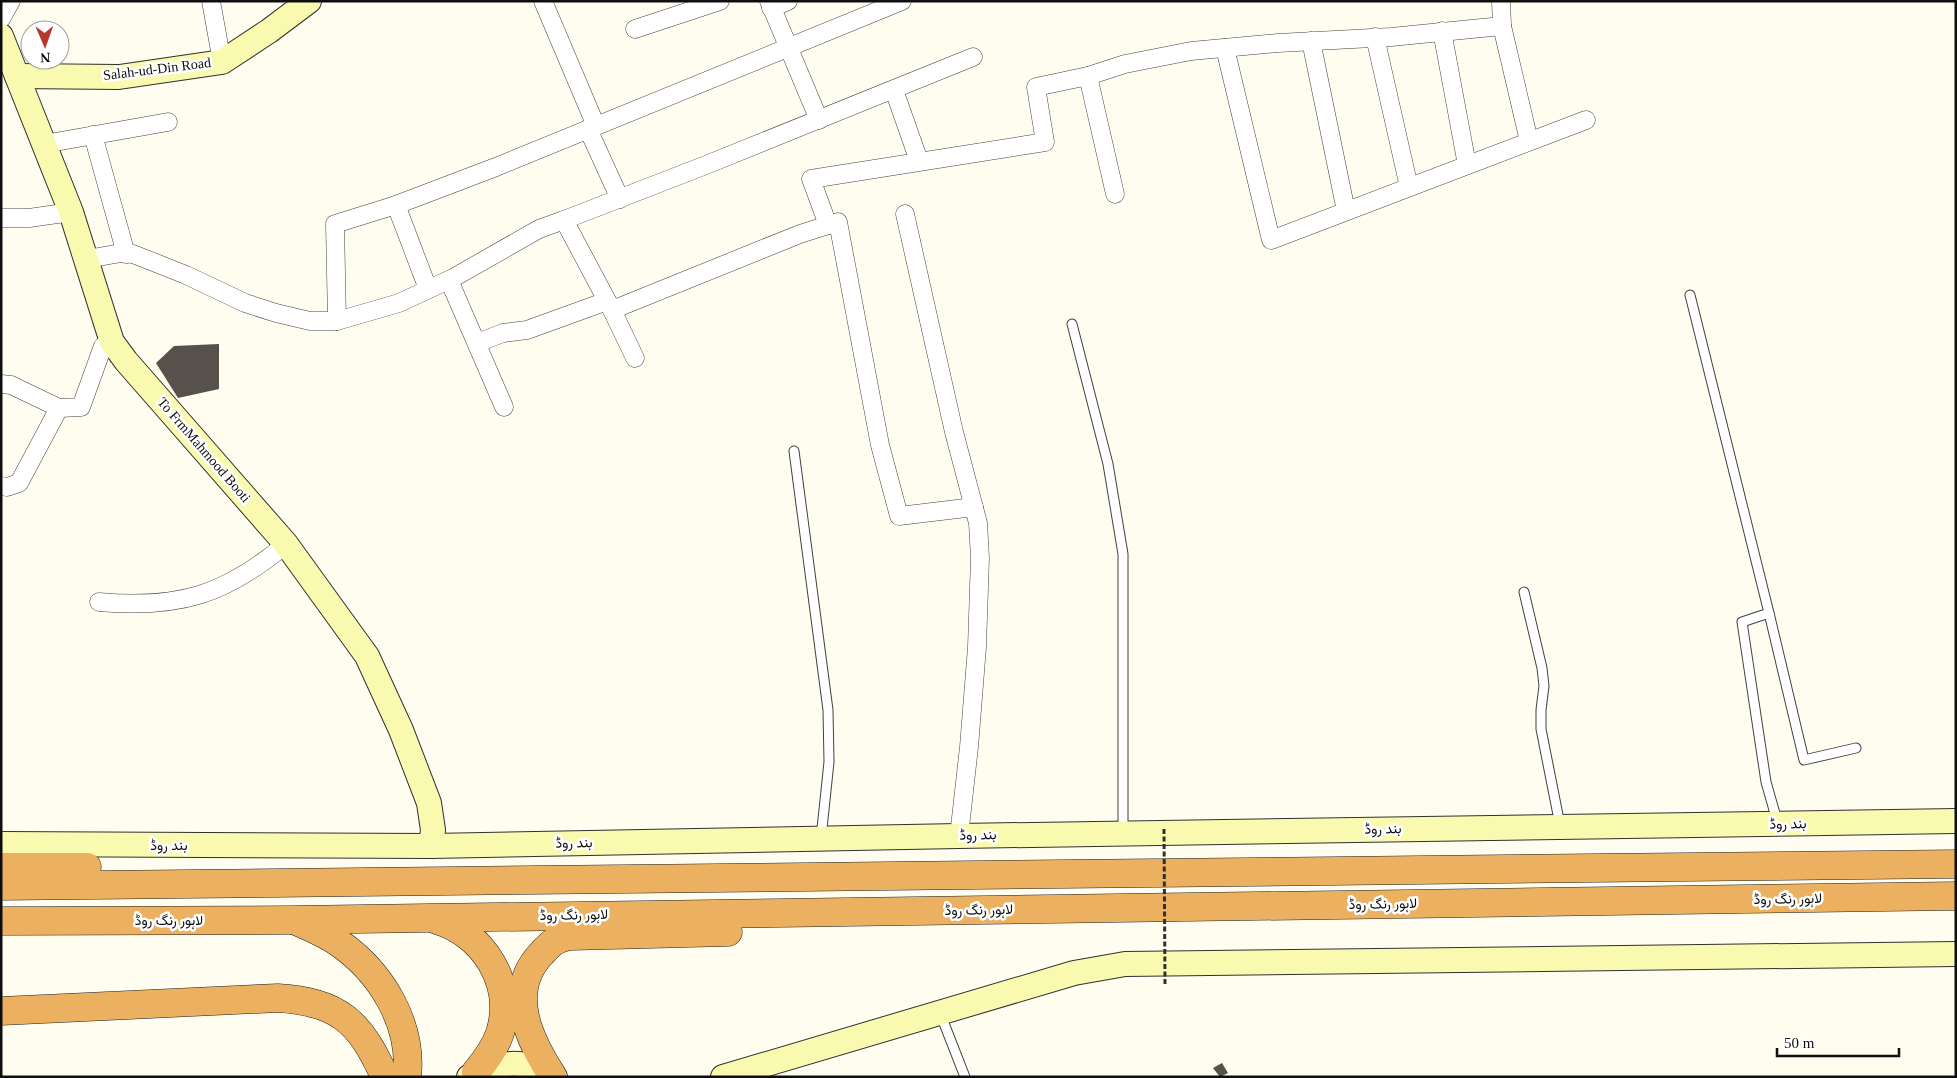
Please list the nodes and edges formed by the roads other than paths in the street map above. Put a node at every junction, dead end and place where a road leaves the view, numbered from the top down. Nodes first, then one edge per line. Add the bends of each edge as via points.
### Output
1 (11, 1) edge
2 (211, 1) edge
3 (308, 1) edge
4 (543, 1) edge
5 (720, 1) edge
6 (902, 1) edge
7 (1501, 1) edge
8 (776, 3) edge
9 (1, 19) edge
10 (1502, 26) junction
11 (635, 28) dead end
12 (1442, 32) junction
13 (1, 36) edge
14 (1375, 37) junction
15 (1311, 41) junction
16 (788, 47) junction
17 (1225, 48) junction
18 (973, 57) dead end
19 (222, 62) junction
20 (17, 76) junction
21 (1088, 76) junction
22 (894, 90) junction
23 (820, 120) junction
24 (1586, 120) dead end
25 (168, 122) dead end
26 (592, 128) junction
27 (93, 135) junction
28 (1529, 142) junction
29 (44, 144) junction
30 (919, 161) junction
31 (1467, 165) junction
32 (1409, 188) junction
33 (1115, 194) dead end
34 (620, 199) junction
35 (396, 205) junction
36 (1346, 211) junction
37 (71, 212) junction
38 (904, 214) dead end
39 (1, 218) edge
40 (564, 220) junction
41 (828, 225) junction
42 (126, 254) junction
43 (87, 259) junction
44 (449, 280) junction
45 (428, 289) junction
46 (1690, 295) dead end
47 (610, 305) junction
48 (337, 321) junction
49 (1072, 324) dead end
50 (112, 342) junction
51 (477, 343) junction
52 (634, 358) dead end
53 (1, 384) edge
54 (504, 407) dead end
55 (59, 408) junction
56 (794, 451) dead end
57 (1, 486) edge
58 (974, 507) junction
59 (286, 544) junction
60 (1524, 592) dead end
61 (99, 602) dead end
62 (1769, 613) junction
63 (1856, 748) dead end
64 (1956, 821) edge
65 (1778, 824) junction
66 (1560, 826) junction
67 (1123, 833) junction
68 (959, 836) junction
69 (821, 838) junction
70 (1, 844) edge
71 (431, 846) junction
72 (1956, 864) edge
73 (1, 867) edge
74 (282, 884) junction
75 (1, 886) edge
76 (1956, 896) edge
77 (1056, 909) junction
78 (423, 917) junction
79 (293, 920) junction
80 (1, 921) edge
81 (1956, 954) edge
82 (1, 1010) edge
83 (940, 1012) junction
84 (473, 1074) edge
85 (554, 1076) edge
86 (385, 1077) edge
87 (407, 1077) edge
88 (724, 1077) edge
89 (965, 1077) edge

1 - 9 street
2 - 19 street
3 - 19 main road, Salah-ud-Din Road
4 - 26 street
5 - 11 street
6 - 16 street
7 - 10 street
8 - 16 street
10 - 12 street
10 - 28 street
12 - 14 street
12 - 31 street
13 - 20 main road, To FrmMahmood Booti
14 - 15 street
14 - 32 street
15 - 17 street
15 - 36 street
16 - 23 street
16 - 26 street
17 - 21 street via 1125,64
17 - 36 street via 1271,240
18 - 22 street
19 - 20 main road, Salah-ud-Din Road via 119,77
20 - 29 main road, To FrmMahmood Booti
21 - 30 street via 1036,87 1045,142
21 - 33 street
22 - 23 street
22 - 30 street
23 - 34 street
24 - 28 street
25 - 27 street
26 - 34 street
26 - 35 street
27 - 29 street
27 - 42 street
28 - 31 street
29 - 37 main road, To FrmMahmood Booti
30 - 41 street via 811,179
31 - 32 street
32 - 36 street
34 - 40 street
35 - 45 street
35 - 48 street via 335,224
37 - 39 street
37 - 43 main road, To FrmMahmood Booti
38 - 58 street
40 - 44 street via 539,229
40 - 47 street
41 - 47 street
41 - 58 street via 838,222 880,445 898,516
42 - 43 street
42 - 48 street via 133,254 245,303 276,313 310,321
43 - 50 main road, To FrmMahmood Booti
44 - 45 street
44 - 51 street
45 - 48 street via 399,303
46 - 62 lane
47 - 51 street
47 - 52 street
49 - 67 lane via 1108,464 1123,554
50 - 55 street via 103,346 81,407
50 - 59 main road, To FrmMahmood Booti
51 - 54 street
53 - 55 street via 11,385
55 - 57 street via 18,483
56 - 69 lane via 828,710 829,762
58 - 68 street via 980,558 977,647
59 - 61 street via 260,566 200,596 141,605
59 - 71 main road, To FrmMahmood Booti via 367,656 401,730 429,803 433,830
60 - 66 lane via 1542,668 1541,729
62 - 63 lane via 1804,760
62 - 65 lane via 1742,622 1766,782
64 - 65 main road, بند روڈ
65 - 66 main road, بند روڈ
66 - 67 main road, بند روڈ
67 - 68 main road, بند روڈ
68 - 69 main road, بند روڈ
69 - 71 main road, بند روڈ
70 - 71 main road, بند روڈ
72 - 74 highway
73 - 74 highway via 194,869
74 - 75 highway
76 - 77 highway, لاہور رنگ روڈ
77 - 78 highway, لاہور رنگ روڈ
77 - 85 highway via 940,926 560,937 531,965 523,1002 531,1039
78 - 79 highway, لاہور رنگ روڈ
78 - 84 highway via 453,926 479,944 489,956 502,985 500,1032 494,1046
79 - 80 highway, لاہور رنگ روڈ
79 - 87 highway via 337,941 380,982 404,1036
81 - 83 main road via 1125,964 1074,973
82 - 86 highway via 301,999 322,1005 350,1021 366,1040
83 - 88 main road
83 - 89 lane
84 - 85 main road via 495,1065 514,1064 534,1067

